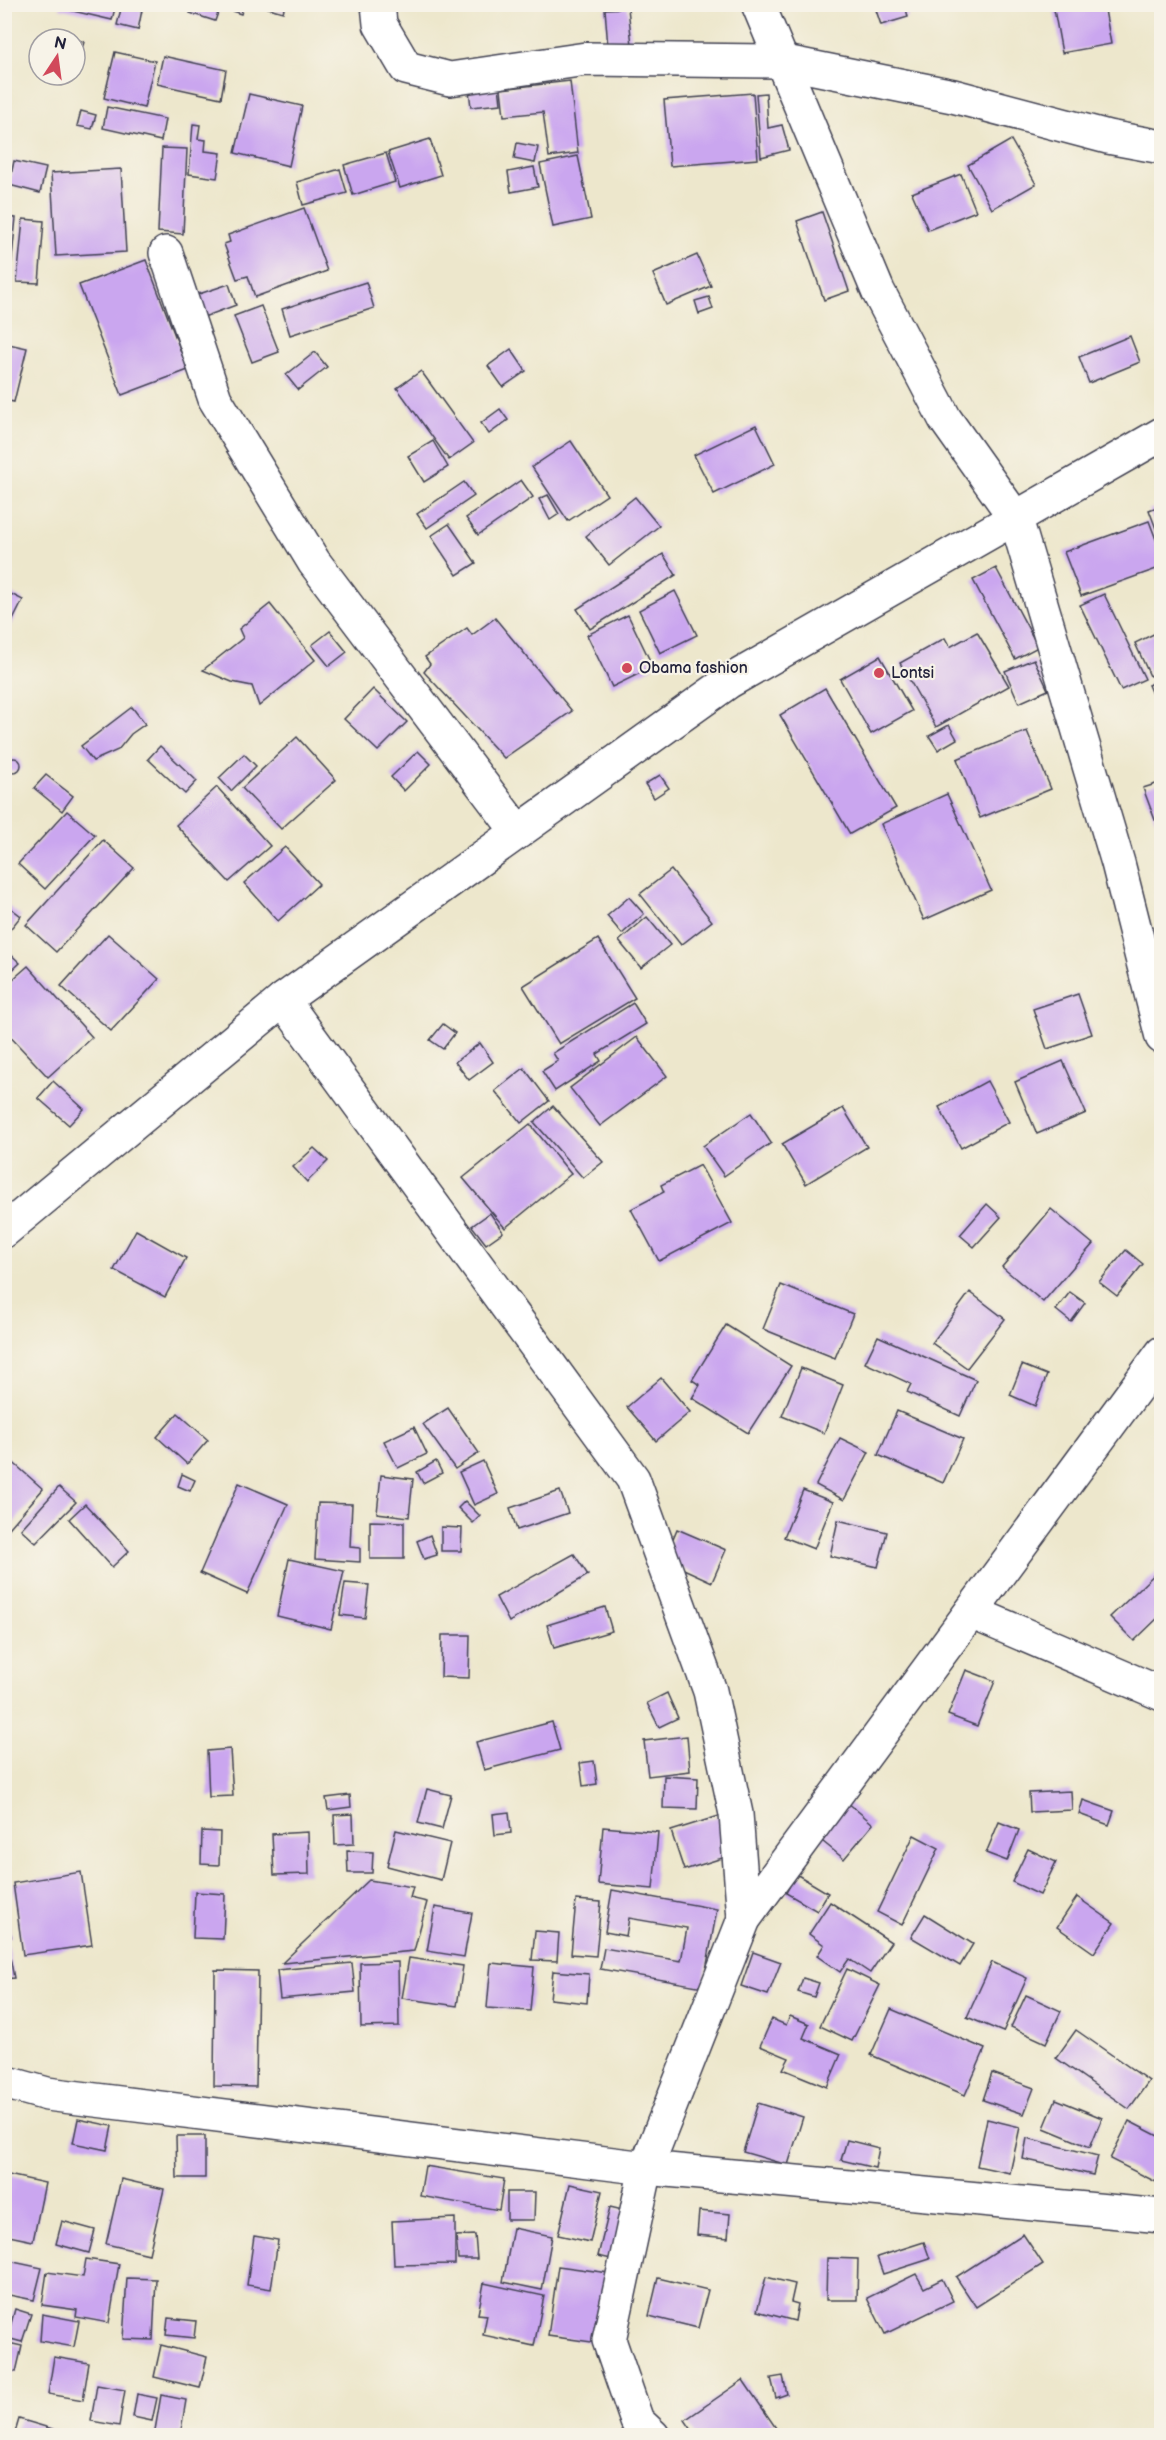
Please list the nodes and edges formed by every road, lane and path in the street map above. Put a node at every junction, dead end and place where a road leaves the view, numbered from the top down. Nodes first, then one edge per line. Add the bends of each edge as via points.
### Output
1 (378, 4) edge
2 (758, 4) edge
3 (780, 61) junction
4 (1161, 147) edge
5 (166, 253) dead end
6 (1161, 434) edge
7 (1016, 519) junction
8 (518, 832) junction
9 (283, 1000) junction
10 (1161, 1037) edge
11 (4, 1231) edge
12 (1161, 1353) edge
13 (970, 1612) junction
14 (1161, 1694) edge
15 (744, 1919) junction
16 (4, 2082) edge
17 (646, 2168) junction
18 (1161, 2216) edge
19 (653, 2436) edge

1 - 3 street via 380,24 406,68 450,79 586,59
2 - 3 street
3 - 4 street via 953,96
3 - 7 street via 878,291 945,419
5 - 8 street via 215,399 314,562
6 - 7 street
7 - 8 street via 728,682
7 - 10 street via 1118,863
8 - 9 street
9 - 11 street
9 - 15 street via 633,1479 710,1692 736,1814
12 - 13 street
13 - 14 street
13 - 15 street
15 - 17 street
16 - 17 street via 47,2094
17 - 18 street
17 - 19 street via 609,2340 637,2421

